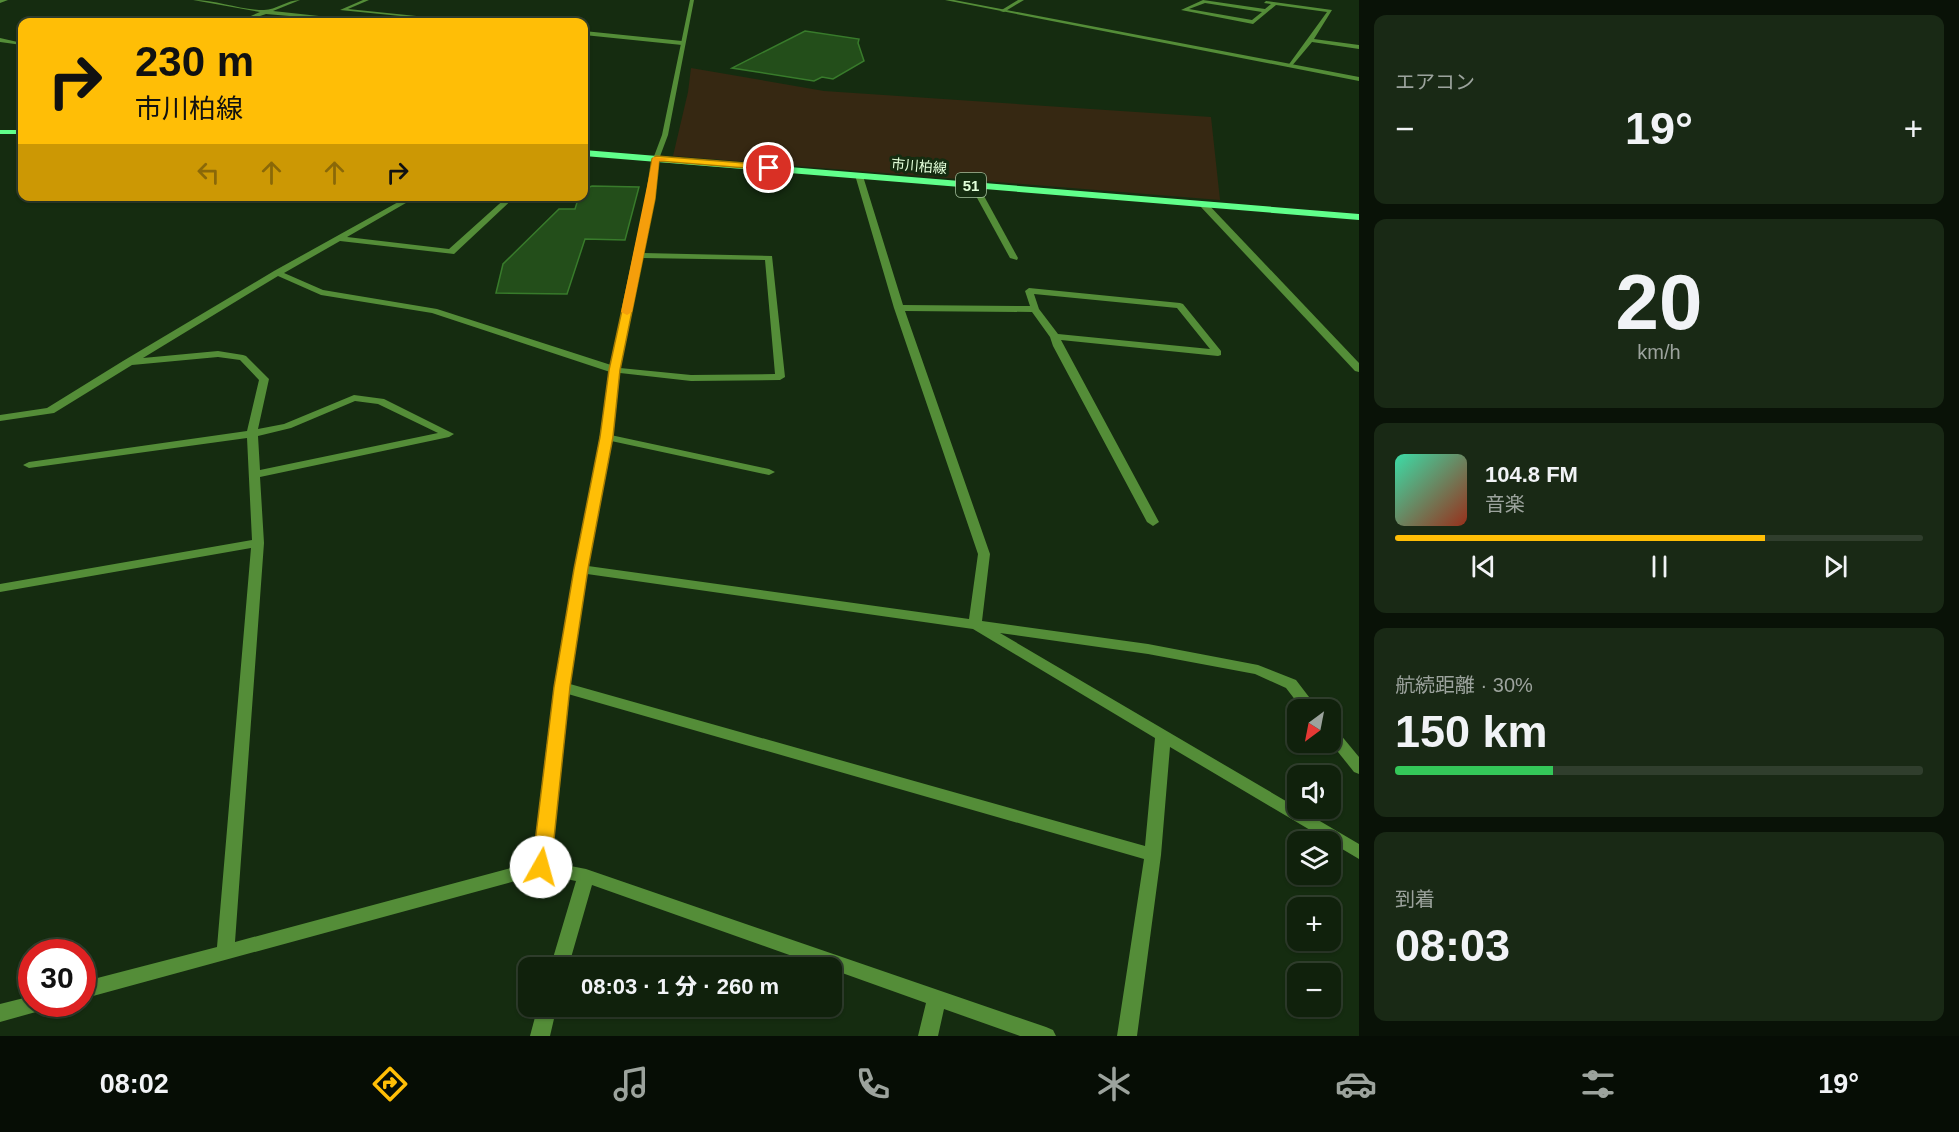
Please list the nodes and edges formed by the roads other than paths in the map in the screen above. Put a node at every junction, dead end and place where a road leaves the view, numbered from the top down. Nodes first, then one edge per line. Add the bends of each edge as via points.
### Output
1 (6, 0) edge
2 (195, 0) edge
3 (297, 0) edge
4 (367, 0) edge
5 (692, 0) edge
6 (947, 0) edge
7 (1022, 0) edge
8 (1315, 0) edge
9 (0, 2) edge
10 (1262, 2) dead end
11 (1274, 3) junction
12 (1307, 8) junction
13 (1002, 11) junction
14 (1267, 11) junction
15 (266, 12) junction
16 (250, 18) edge
17 (329, 18) edge
18 (429, 18) edge
19 (588, 33) edge
20 (0, 40) edge
21 (1311, 40) junction
22 (18, 43) edge
23 (682, 43) junction
24 (1359, 47) edge
25 (1289, 66) junction
26 (1359, 79) edge
27 (0, 132) edge
28 (18, 132) edge
29 (588, 153) edge
30 (656, 159) junction
31 (859, 175) junction
32 (974, 185) junction
33 (406, 201) edge
34 (507, 201) edge
35 (1203, 204) junction
36 (1359, 217) edge
37 (341, 239) junction
38 (638, 255) junction
39 (1014, 258) dead end
40 (277, 273) junction
41 (899, 308) junction
42 (1035, 309) junction
43 (1055, 337) junction
44 (126, 363) junction
45 (1359, 369) edge
46 (615, 370) junction
47 (0, 418) edge
48 (252, 434) junction
49 (606, 437) junction
50 (29, 465) dead end
51 (770, 472) dead end
52 (254, 475) junction
53 (1153, 522) dead end
54 (258, 543) junction
55 (581, 569) junction
56 (0, 588) edge
57 (975, 624) junction
58 (562, 687) junction
59 (1303, 699) edge
60 (1163, 738) junction
61 (1341, 746) edge
62 (1359, 768) edge
63 (1359, 852) edge
64 (1153, 855) junction
65 (541, 867) junction
66 (586, 876) junction
67 (225, 953) junction
68 (563, 957) edge
69 (96, 987) edge
70 (936, 998) junction
71 (18, 1008) edge
72 (0, 1013) edge
73 (545, 1017) edge
74 (540, 1036) edge
75 (928, 1036) edge
76 (1046, 1036) edge
77 (1127, 1036) edge

1 - 9 street
2 - 15 street
3 - 15 street
4 - 18 street via 342,10
5 - 23 street
6 - 13 street
7 - 13 street
8 - 12 street
10 - 11 street
11 - 12 street
11 - 14 street
12 - 21 street via 1330,11
13 - 25 street
14 - 14 street via 1253,22 1183,10 1205,1
15 - 16 street
15 - 17 street
19 - 23 street
20 - 22 street
21 - 24 street
21 - 25 street
23 - 30 street
25 - 26 street
27 - 28 main road
29 - 30 main road, 市川柏線 / 51
30 - 31 main road, 市川柏線 / 51
30 - 38 street
31 - 32 main road, 市川柏線 / 51
31 - 41 street
32 - 35 main road, 市川柏線 / 51
32 - 39 street
33 - 37 street
34 - 37 street via 451,252
35 - 36 main road, 市川柏線 / 51
35 - 45 street
37 - 40 street
38 - 46 street
38 - 46 street via 769,258 780,377 691,378
40 - 44 street
40 - 46 street via 321,292 434,311
41 - 42 street
41 - 57 street via 984,554
42 - 43 street
42 - 43 street via 1029,291 1180,306 1218,353
43 - 53 street
44 - 47 street via 50,411
44 - 48 street via 218,354 243,358 264,380
46 - 49 street
48 - 50 street
48 - 52 street
48 - 52 street via 287,426 354,398 380,400 449,434
49 - 51 street
49 - 55 street
52 - 54 street
54 - 56 street
54 - 67 street
55 - 57 street
55 - 58 street
57 - 59 street via 1148,649 1258,670 1291,684
57 - 60 street
58 - 64 street
58 - 65 street
60 - 63 street
60 - 64 street
61 - 62 street
64 - 77 street
65 - 66 street
65 - 67 street
66 - 68 street
66 - 70 street
67 - 69 street
70 - 75 street
70 - 76 street
71 - 72 street
73 - 74 street

